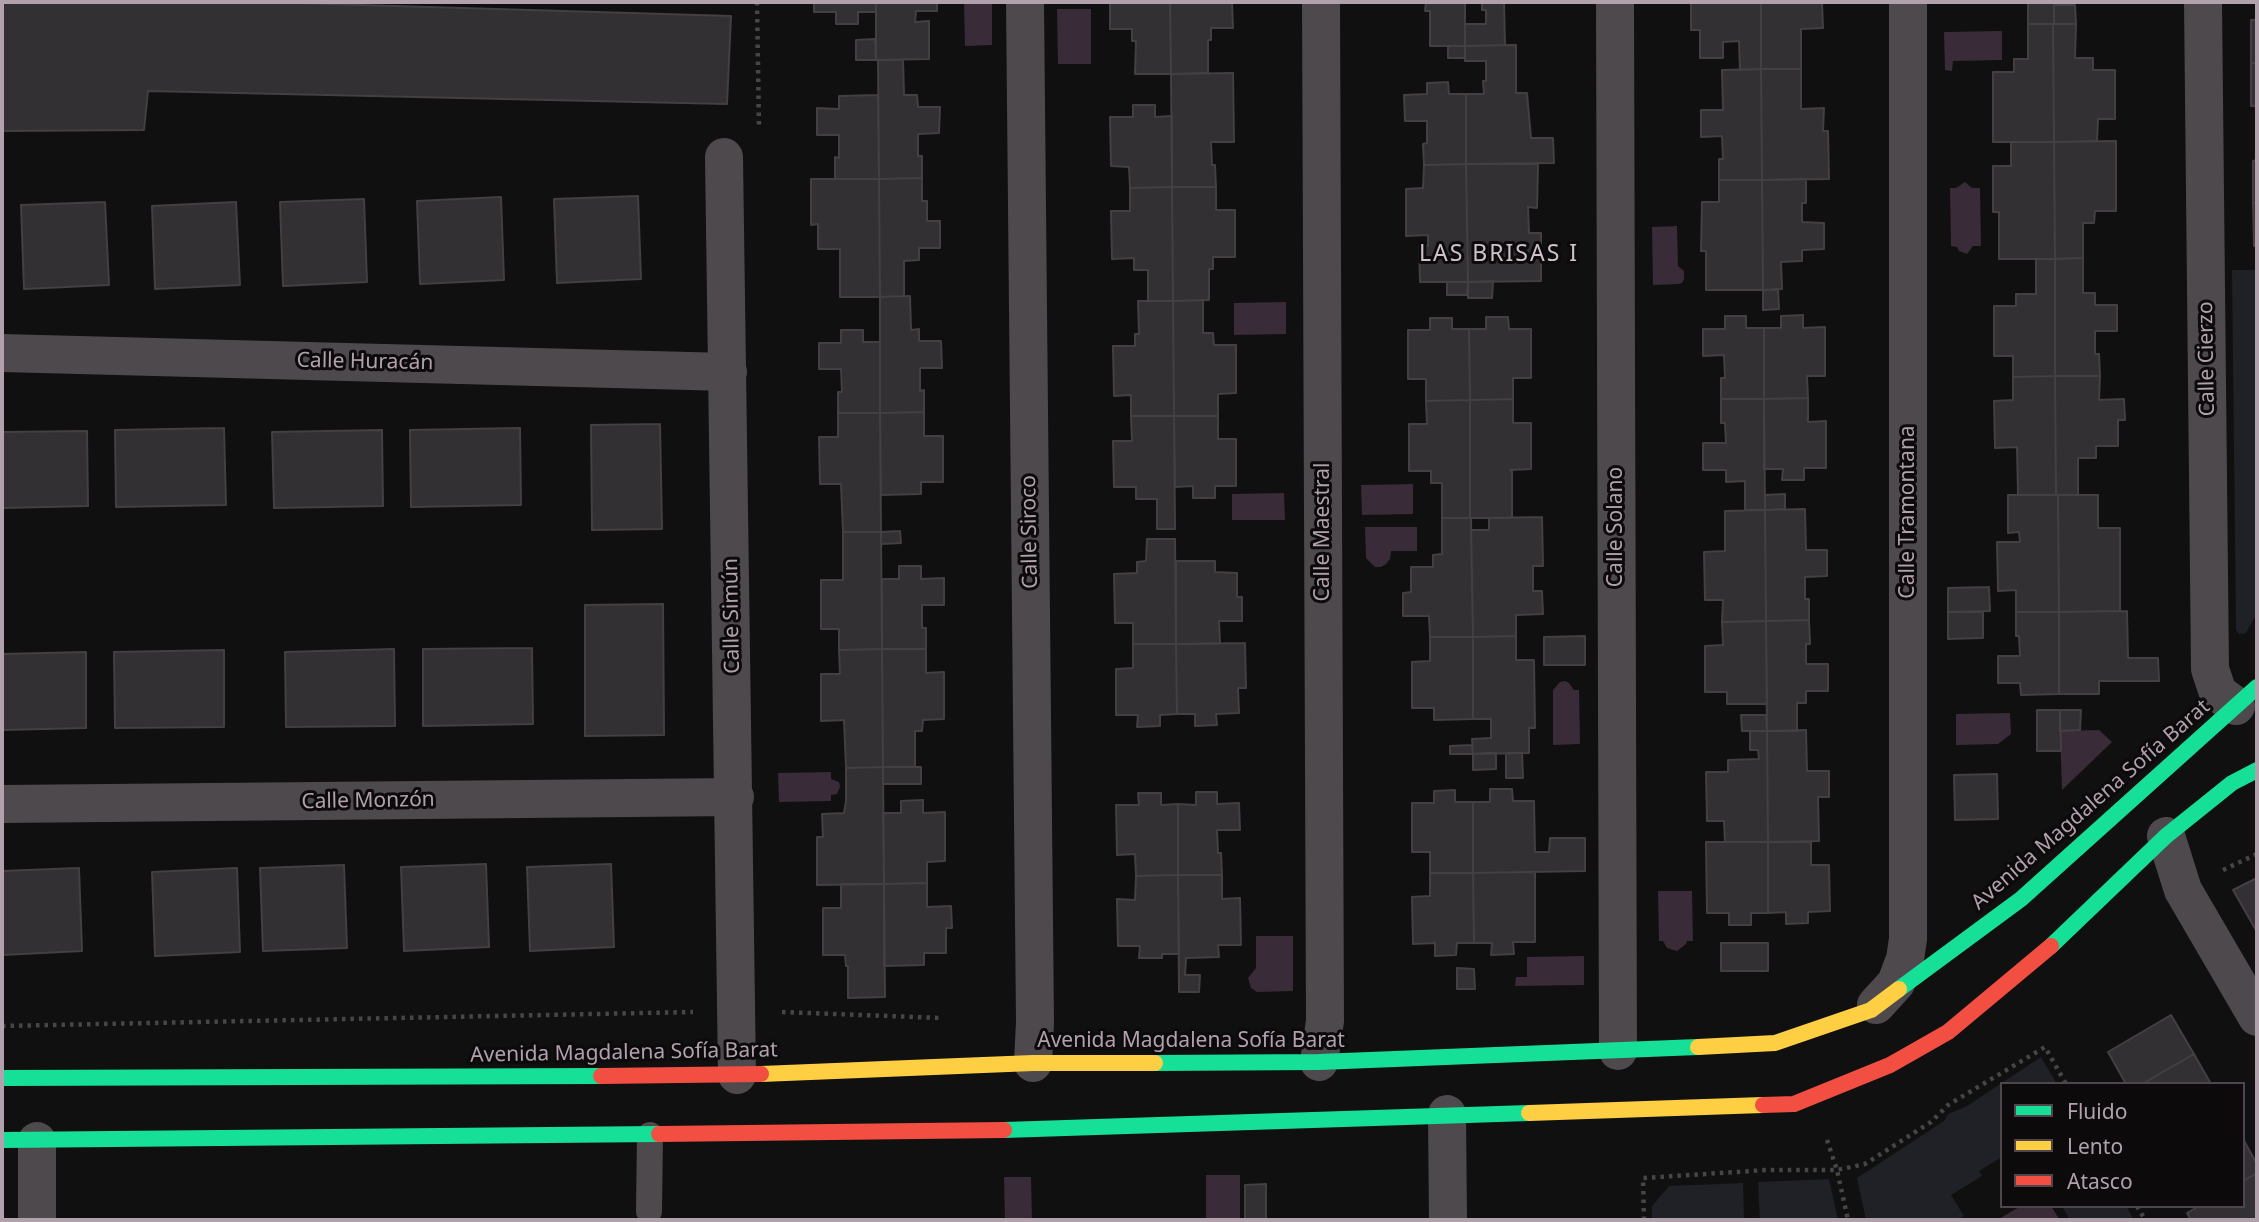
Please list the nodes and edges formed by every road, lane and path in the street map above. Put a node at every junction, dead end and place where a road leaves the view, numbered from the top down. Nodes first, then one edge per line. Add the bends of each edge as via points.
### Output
1 (757, 2) edge
2 (1025, 2) edge
3 (1321, 2) edge
4 (1615, 2) edge
5 (1908, 2) edge
6 (2203, 2) edge
7 (724, 157) joint
8 (2, 353) edge
9 (728, 372) junction
10 (2246, 696) edge
11 (2257, 771) edge
12 (735, 797) junction
13 (2, 804) edge
14 (2166, 836) junction
15 (1871, 1010) junction
16 (737, 1011) junction
17 (2257, 1017) edge
18 (944, 1019) dead end
19 (2, 1026) edge
20 (1618, 1051) junction
21 (1319, 1062) junction
22 (1033, 1063) junction
23 (737, 1075) junction
24 (2, 1078) edge
25 (2065, 1082) edge
26 (1447, 1114) junction
27 (1823, 1129) dead end
28 (650, 1135) junction
29 (20, 1140) edge
30 (1837, 1170) junction
31 (649, 1211) dead end
32 (37, 1220) edge
33 (1448, 1220) edge
34 (1644, 1220) edge
35 (1848, 1220) edge

1 - 7 path via 759,146 752,155
2 - 22 street, Calle Siroco
3 - 21 street, Calle Maestral via 1325,1021
4 - 20 street, Calle Solano
5 - 15 street, Calle Tramontana via 1908,939 1896,983
6 - 10 street, Calle Cierzo via 2210,669 2218,693
7 - 9 street, Calle Simún
8 - 9 street, Calle Huracán
9 - 12 street, Calle Simún
10 - 15 street, Avenida Magdalena Sofía Barat via 2021,899
11 - 14 street via 2232,783
12 - 13 street, Calle Monzón
12 - 16 street, Calle Simún
14 - 17 street via 2183,890
14 - 26 street via 2058,940 1948,1032 1890,1065 1794,1104
15 - 20 street, Avenida Magdalena Sofía Barat via 1774,1043
16 - 18 path
16 - 19 path
16 - 23 street, Calle Simún
20 - 21 street, Avenida Magdalena Sofía Barat
21 - 22 street, Avenida Magdalena Sofía Barat
22 - 23 street, Avenida Magdalena Sofía Barat
23 - 24 street, Avenida Magdalena Sofía Barat
25 - 30 path via 2045,1047 1948,1105 1931,1122 1865,1164
26 - 28 street via 929,1132
26 - 33 street
27 - 30 path
28 - 29 street
28 - 31 lane
29 - 32 street
30 - 34 path via 1643,1178
30 - 35 path

